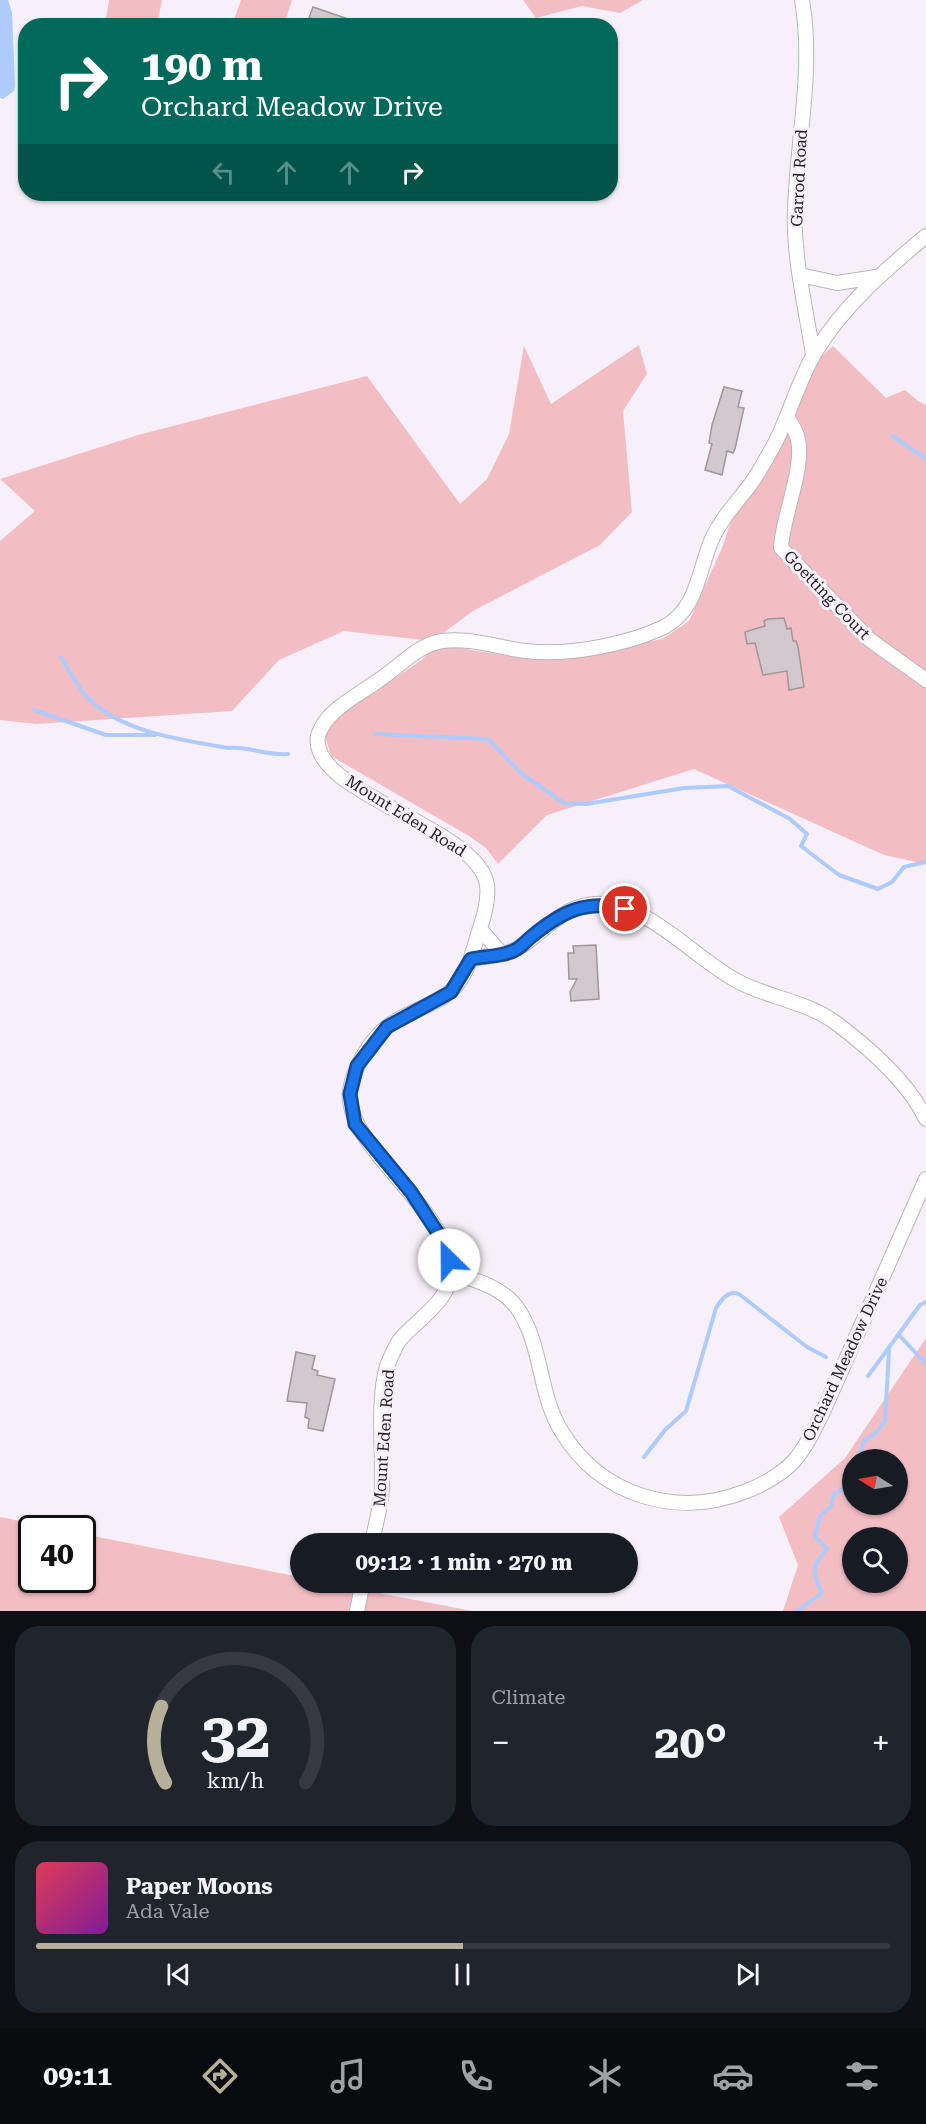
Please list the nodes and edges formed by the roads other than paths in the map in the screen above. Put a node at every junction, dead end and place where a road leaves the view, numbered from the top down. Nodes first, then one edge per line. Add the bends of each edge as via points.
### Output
1 (802, 0) edge
2 (926, 236) edge
3 (800, 275) junction
4 (876, 277) junction
5 (813, 355) junction
6 (787, 417) junction
7 (926, 680) edge
8 (480, 929) junction
9 (502, 954) junction
10 (471, 959) junction
11 (926, 1119) edge
12 (926, 1179) edge
13 (451, 1272) junction
14 (374, 1533) edge
15 (361, 1593) edge
16 (357, 1611) edge

1 - 3 street, Garrod Road via 806,18 806,77 795,212
2 - 4 street, Mount Eden Road
3 - 4 street via 837,283
3 - 5 street, Garrod Road
4 - 5 street, Mount Eden Road via 842,314
5 - 6 street, Mount Eden Road
6 - 7 street, Goetting Court via 797,434 798,457 781,548 870,640
6 - 8 street, Mount Eden Road via 753,481 725,516 712,540 690,604 666,626 561,653 442,641 413,653 334,711 322,725 319,747 329,766 459,847 481,866 488,887
8 - 9 street
8 - 10 street, Mount Eden Road
9 - 10 street
9 - 11 street via 517,949 568,911 606,904 625,909 739,982 834,1022 875,1057
10 - 13 street, Mount Eden Road via 451,992 387,1027 357,1066 350,1094 355,1124 411,1192 447,1247
12 - 13 street, Orchard Meadow Drive via 805,1446 776,1475 755,1488 717,1501 659,1502 600,1474 585,1462 560,1431 543,1384 538,1355 517,1307 502,1293
13 - 14 street, Mount Eden Road via 429,1314 398,1342 386,1369 382,1496
15 - 16 street

